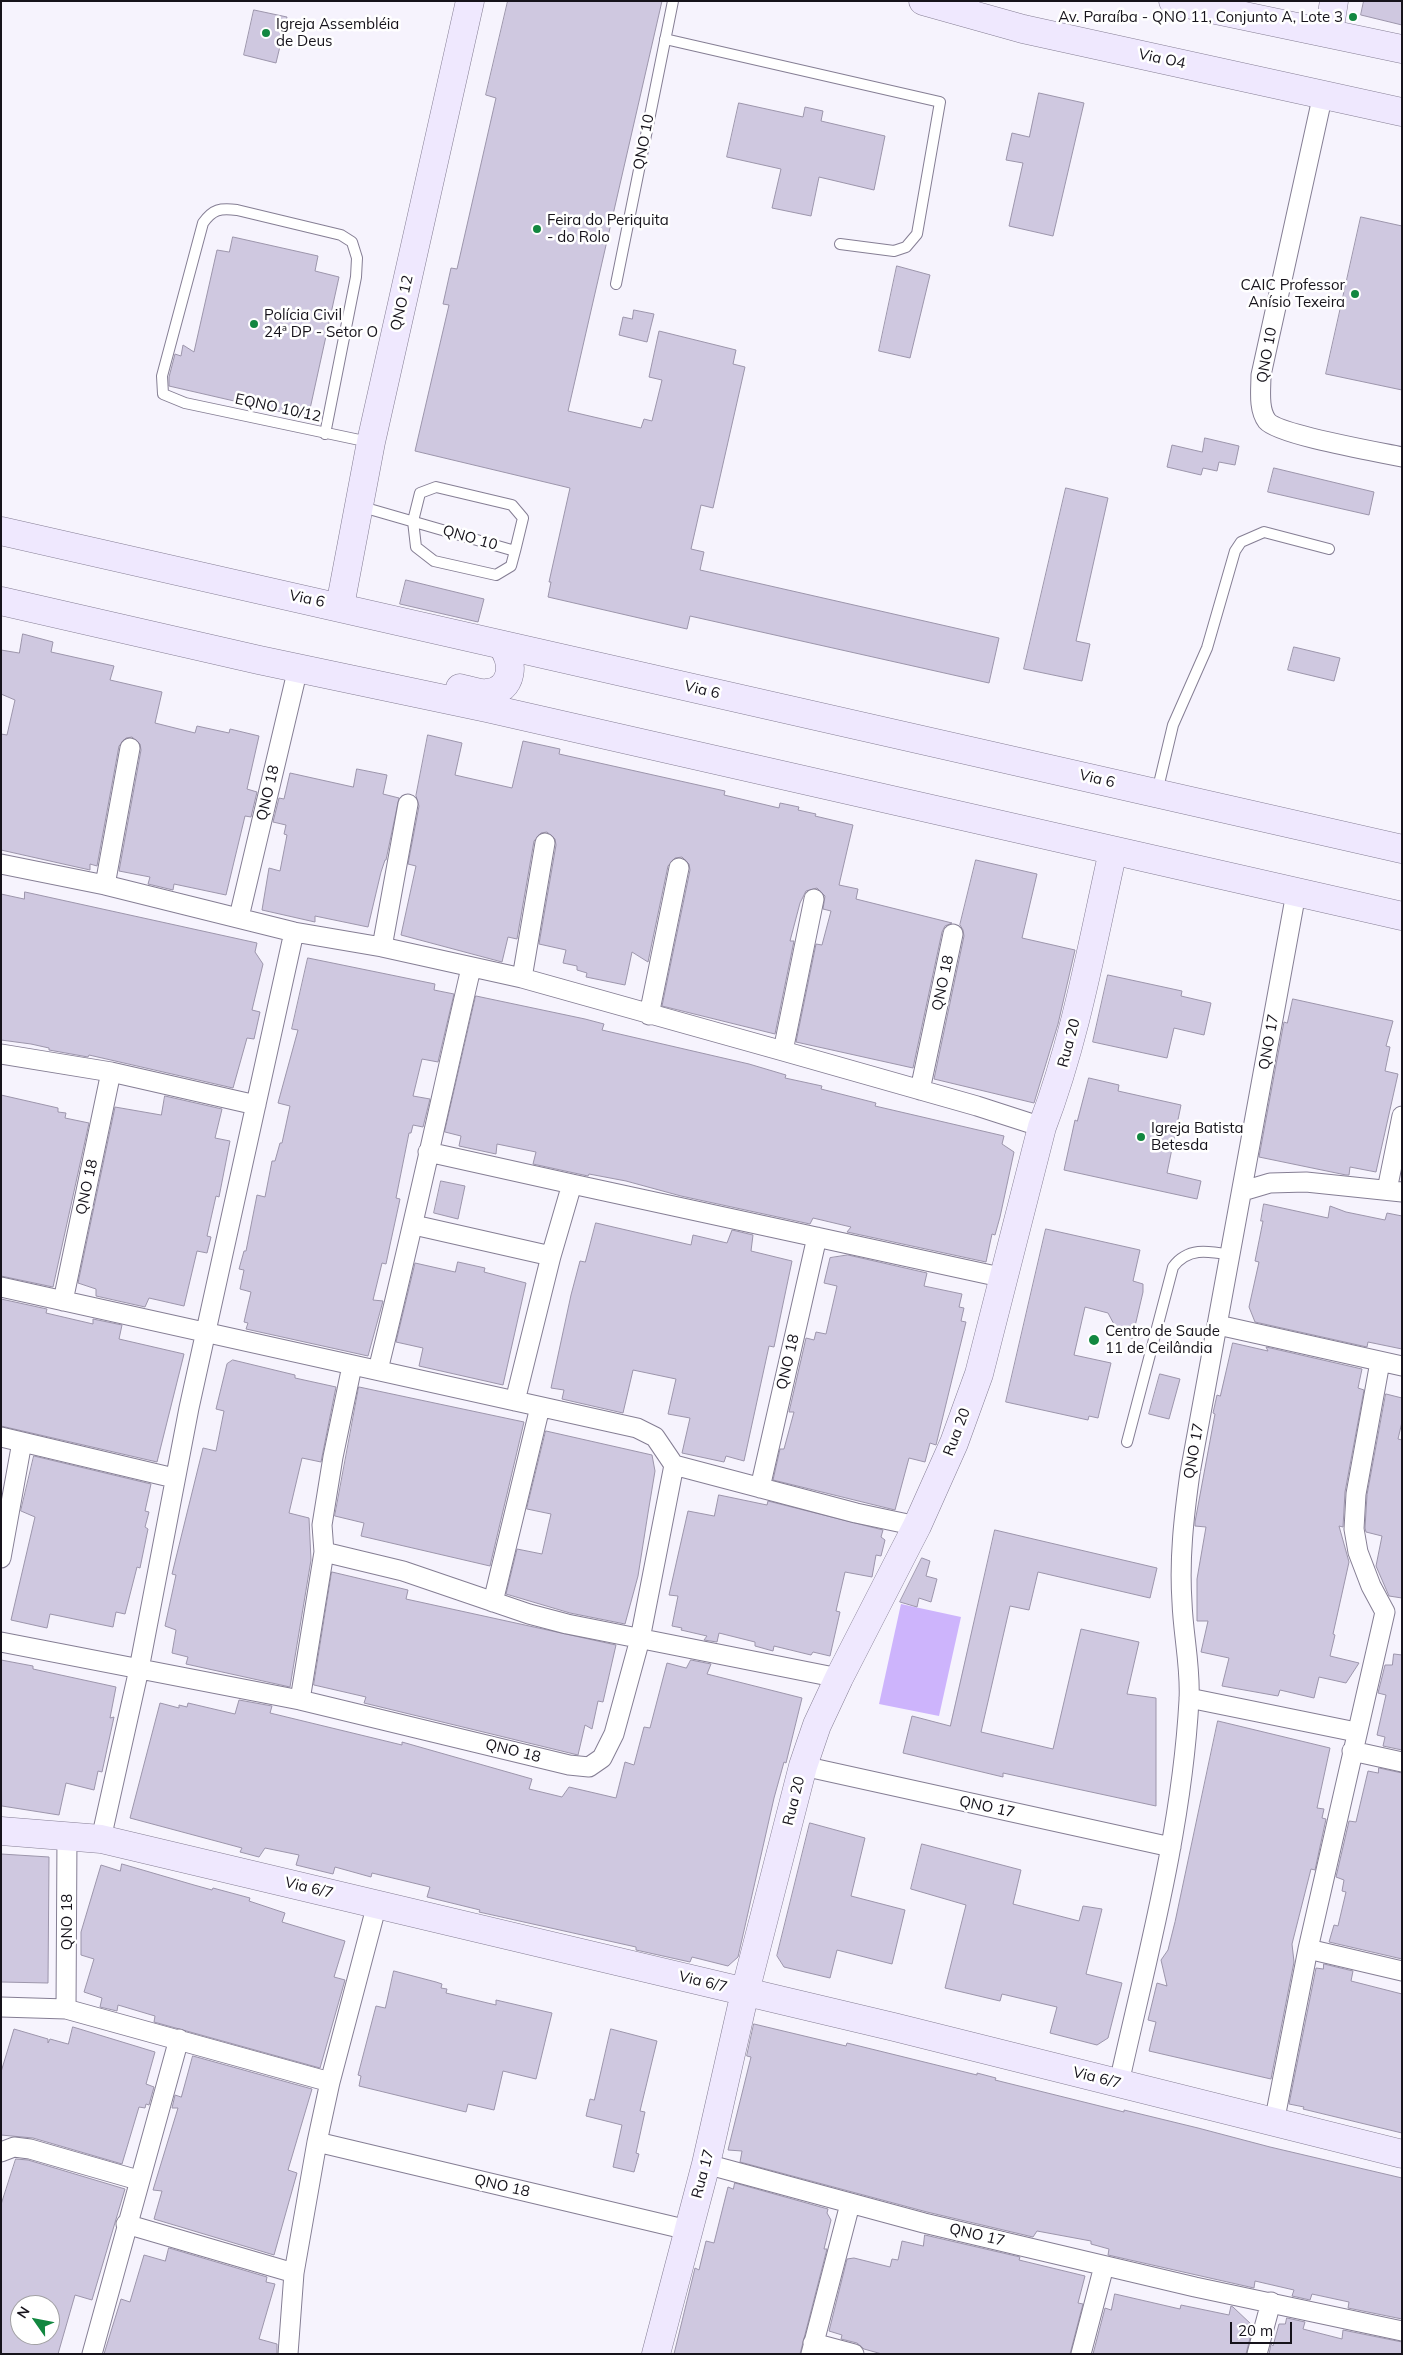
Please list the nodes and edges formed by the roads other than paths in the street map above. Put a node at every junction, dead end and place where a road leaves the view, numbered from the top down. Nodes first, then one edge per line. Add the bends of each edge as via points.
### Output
1 (470, 1) edge
2 (672, 1) edge
3 (1004, 1) edge
4 (1173, 1) edge
5 (1334, 1) edge
6 (945, 3) edge
7 (1023, 29) junction
8 (1329, 33) junction
9 (665, 39) junction
10 (1402, 49) edge
11 (1323, 94) junction
12 (1402, 112) edge
13 (840, 244) dead end
14 (616, 284) dead end
15 (325, 434) junction
16 (371, 442) junction
17 (1402, 457) edge
18 (358, 506) junction
19 (413, 522) junction
20 (1, 531) edge
21 (1329, 549) dead end
22 (515, 551) junction
23 (1, 601) edge
24 (340, 606) junction
25 (501, 645) junction
26 (259, 660) junction
27 (298, 668) junction
28 (130, 748) dead end
29 (1157, 794) junction
30 (408, 804) dead end
31 (545, 843) dead end
32 (1402, 849) edge
33 (1113, 851) junction
34 (1, 864) edge
35 (679, 868) dead end
36 (106, 885) junction
37 (1296, 893) junction
38 (814, 899) dead end
39 (1402, 916) edge
40 (239, 918) junction
41 (294, 932) junction
42 (953, 934) dead end
43 (382, 947) junction
44 (471, 968) junction
45 (522, 978) junction
46 (649, 1015) junction
47 (783, 1051) junction
48 (1, 1054) edge
49 (112, 1072) junction
50 (920, 1090) junction
51 (256, 1105) junction
52 (1402, 1116) edge
53 (1042, 1127) junction
54 (428, 1152) junction
55 (572, 1184) junction
56 (1243, 1190) junction
57 (1394, 1191) edge
58 (414, 1225) junction
59 (816, 1237) junction
60 (1231, 1255) junction
61 (551, 1256) junction
62 (1005, 1278) junction
63 (1, 1288) edge
64 (63, 1301) junction
65 (1218, 1325) junction
66 (205, 1333) junction
67 (1380, 1362) junction
68 (352, 1366) junction
69 (1402, 1366) edge
70 (378, 1370) junction
71 (515, 1401) junction
72 (540, 1406) junction
73 (1, 1437) edge
74 (22, 1442) junction
75 (1127, 1442) dead end
76 (674, 1465) junction
77 (174, 1478) junction
78 (760, 1488) junction
79 (917, 1526) junction
80 (324, 1552) junction
81 (1, 1558) edge
82 (493, 1602) junction
83 (1393, 1613) edge
84 (640, 1639) junction
85 (1, 1642) edge
86 (139, 1669) junction
87 (838, 1678) junction
88 (1189, 1698) junction
89 (300, 1700) junction
90 (1356, 1732) junction
91 (1352, 1751) junction
92 (1402, 1762) edge
93 (803, 1766) junction
94 (1, 1831) edge
95 (66, 1835) junction
96 (101, 1838) junction
97 (1171, 1847) junction
98 (377, 1904) junction
99 (1308, 1949) junction
100 (1402, 1971) edge
101 (745, 1992) junction
102 (1, 2007) edge
103 (66, 2009) junction
104 (179, 2039) junction
105 (330, 2082) junction
106 (1119, 2083) junction
107 (1274, 2123) junction
108 (317, 2142) junction
109 (1, 2152) edge
110 (1402, 2154) edge
111 (706, 2164) junction
112 (138, 2180) junction
113 (850, 2204) junction
114 (126, 2224) junction
115 (688, 2230) junction
116 (1104, 2266) junction
117 (294, 2273) junction
118 (1271, 2302) junction
119 (1402, 2331) edge
120 (812, 2348) edge
121 (92, 2354) edge
122 (288, 2354) edge
123 (656, 2354) edge
124 (854, 2354) edge
125 (1081, 2354) edge
126 (1257, 2354) edge

1 - 16 main road, QNO 12
2 - 9 lane, QNO 10
3 - 7 main road via 1008,17
4 - 8 main road
5 - 8 main road
6 - 7 main road, Via O4 via 978,18
7 - 11 main road, Via O4
8 - 10 main road
9 - 13 lane via 940,102 917,234 906,247 894,251
9 - 14 lane, QNO 10
11 - 12 main road, Via O4
11 - 17 street, QNO 10 via 1261,375 1261,406 1268,421 1286,432
15 - 15 lane, EQNO 10/12 via 356,277 357,258 352,242 341,234 221,208 211,213 203,223 162,376 163,394 185,403
15 - 16 lane
16 - 18 main road, QNO 12
18 - 19 lane, QNO 10
18 - 24 main road, QNO 12
19 - 22 lane, QNO 10
19 - 22 lane via 416,547 434,561 496,575 511,566
19 - 22 lane, QNO 10 via 420,493 436,487 512,505 523,518
20 - 24 main road, Via 6
21 - 29 lane via 1264,532 1241,542 1235,551 1207,648 1173,725
23 - 26 main road
24 - 25 main road, Via 6
25 - 26 main road via 510,660 510,677 499,689 485,694 355,664
25 - 29 main road, Via 6
26 - 27 main road
27 - 33 main road
27 - 40 street, QNO 18
28 - 36 street
29 - 32 main road, Via 6
30 - 43 street
31 - 45 street
33 - 37 main road
33 - 53 main road, Rua 20 via 1073,1030
34 - 36 street
35 - 46 street
36 - 40 street
37 - 39 main road
37 - 56 street, QNO 17
38 - 47 street
40 - 41 street
41 - 43 street
41 - 51 street
42 - 50 street, QNO 18
43 - 44 street
44 - 45 street
44 - 54 street
45 - 46 street
46 - 47 street
47 - 50 street
48 - 49 street
49 - 51 street
49 - 64 street, QNO 18
50 - 53 street
51 - 66 street
52 - 57 street
53 - 62 main road, Rua 20
54 - 55 street
54 - 58 street
55 - 59 street
55 - 61 street
56 - 57 street via 1270,1183 1306,1182
56 - 60 street, QNO 17
58 - 61 street
58 - 70 street
59 - 62 street
59 - 78 street, QNO 18
60 - 65 street, QNO 17
60 - 75 lane via 1204,1250 1192,1252 1172,1267
61 - 71 street
62 - 79 main road, Rua 20 via 979,1374 954,1443
63 - 64 street
64 - 66 street
65 - 67 street
65 - 88 street, QNO 17 via 1182,1534 1182,1600
66 - 68 street
66 - 77 street
67 - 69 street
67 - 83 street via 1356,1494 1354,1529 1358,1552 1371,1586
68 - 70 street
68 - 80 street via 322,1525
70 - 71 street
71 - 72 street
72 - 76 street via 637,1428 655,1438
72 - 82 street
73 - 74 street
74 - 77 street
74 - 81 street
76 - 78 street
76 - 84 street, QNO 18
77 - 86 street
78 - 79 street
79 - 87 main road, Rua 20
80 - 82 street via 403,1571
80 - 89 street
82 - 84 street via 567,1624
83 - 90 street
84 - 87 street
84 - 89 street, QNO 18 via 614,1734 602,1758 589,1766 569,1765
85 - 86 street, QNO 18
86 - 89 street, QNO 18
86 - 96 street
87 - 93 main road, Rua 20
88 - 90 street
88 - 97 street, QNO 17
90 - 91 street
91 - 92 street
91 - 99 street
93 - 97 street, QNO 17
93 - 101 main road, Rua 20
94 - 95 main road, Via 6/7
95 - 96 main road, Via 6/7
95 - 103 street, QNO 18
96 - 98 main road, Via 6/7
97 - 106 street, QNO 17
98 - 101 main road, Via 6/7
98 - 105 street
99 - 100 street
99 - 107 street
101 - 106 main road, Via 6/7
101 - 111 main road, Rua 17
102 - 103 street
103 - 104 street
104 - 105 street
104 - 112 street
105 - 108 street
106 - 107 main road, Via 6/7
107 - 110 main road, Via 6/7
108 - 115 street, QNO 18
108 - 117 street
109 - 112 street via 14,2147 30,2149
111 - 113 street, QNO 17
111 - 115 main road, Rua 17
112 - 114 street
113 - 116 street, QNO 17
113 - 120 street
114 - 117 street
114 - 121 street
115 - 123 main road, Rua 17
116 - 118 street, QNO 17
116 - 125 street
117 - 122 street
118 - 119 street, QNO 17
118 - 126 street
120 - 124 street

